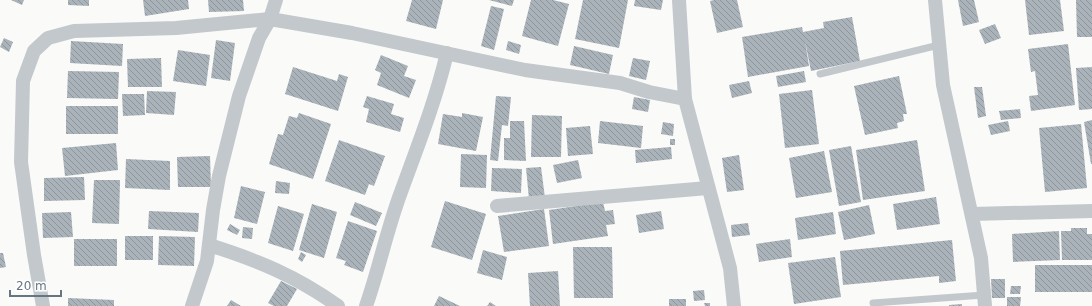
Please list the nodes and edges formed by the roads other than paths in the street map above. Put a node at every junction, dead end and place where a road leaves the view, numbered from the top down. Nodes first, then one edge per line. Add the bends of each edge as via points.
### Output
1 (276, 0) edge
2 (679, 0) edge
3 (935, 0) edge
4 (270, 19) junction
5 (939, 45) junction
6 (447, 53) junction
7 (820, 74) dead end
8 (685, 99) junction
9 (708, 188) junction
10 (497, 206) dead end
11 (1092, 211) edge
12 (972, 214) junction
13 (209, 245) junction
14 (984, 301) edge
15 (873, 303) dead end
16 (43, 306) edge
17 (192, 306) edge
18 (338, 306) edge
19 (366, 306) edge
20 (734, 306) edge

1 - 4 street
2 - 8 street
3 - 5 street
4 - 6 street
4 - 13 street via 259,38 239,96 219,176
4 - 16 street via 176,28 74,31 48,38 34,51 24,81 21,162
5 - 7 lane
5 - 12 street via 943,85
6 - 8 street via 525,70 620,83
6 - 19 street via 436,96 400,193
8 - 9 street
9 - 10 street
9 - 20 street via 730,268
11 - 12 street
12 - 14 street via 981,258
13 - 17 street via 207,261
13 - 18 street via 251,258 277,270 318,291
14 - 15 lane

